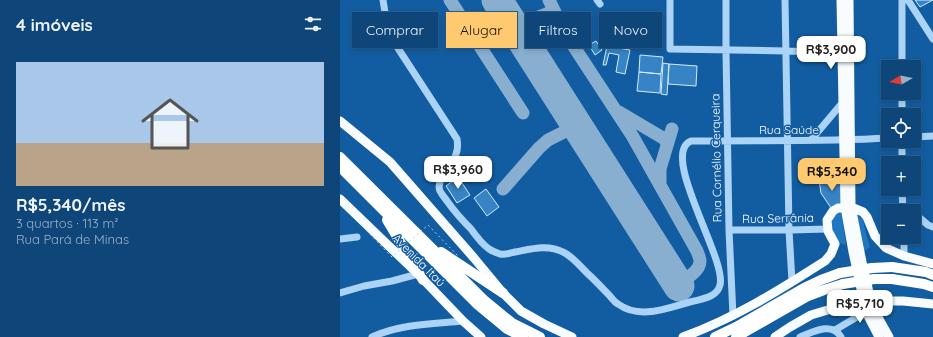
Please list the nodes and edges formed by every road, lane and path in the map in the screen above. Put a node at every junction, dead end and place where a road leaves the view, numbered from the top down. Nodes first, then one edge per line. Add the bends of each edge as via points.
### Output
1 (383, 0) edge
2 (670, 0) edge
3 (726, 0) edge
4 (785, 0) edge
5 (841, 0) edge
6 (849, 0) edge
7 (902, 0) edge
8 (908, 0) edge
9 (933, 40) edge
10 (726, 50) junction
11 (786, 51) junction
12 (842, 53) junction
13 (902, 60) edge
14 (843, 102) junction
15 (340, 121) edge
16 (933, 136) edge
17 (921, 137) edge
18 (881, 138) edge
19 (727, 140) junction
20 (787, 140) junction
21 (811, 140) junction
22 (847, 140) junction
23 (340, 157) edge
24 (340, 167) edge
25 (902, 196) edge
26 (340, 199) edge
27 (902, 202) edge
28 (379, 207) junction
29 (848, 207) junction
30 (921, 219) edge
31 (363, 227) dead end
32 (933, 227) edge
33 (828, 229) junction
34 (729, 230) junction
35 (789, 230) junction
36 (357, 237) dead end
37 (420, 237) junction
38 (340, 239) edge
39 (835, 244) junction
40 (904, 244) edge
41 (852, 252) junction
42 (458, 256) dead end
43 (904, 256) junction
44 (933, 264) edge
45 (933, 275) edge
46 (421, 277) junction
47 (792, 282) junction
48 (860, 286) junction
49 (933, 287) edge
50 (340, 293) edge
51 (503, 293) junction
52 (868, 301) junction
53 (851, 304) junction
54 (933, 304) edge
55 (862, 314) dead end
56 (733, 316) junction
57 (463, 321) junction
58 (835, 330) junction
59 (372, 337) edge
60 (482, 337) edge
61 (523, 337) edge
62 (540, 337) edge
63 (572, 337) edge
64 (683, 337) edge
65 (715, 337) edge
66 (736, 337) edge
67 (775, 337) edge
68 (800, 337) edge
69 (841, 337) edge
70 (878, 337) edge
71 (889, 337) edge

1 - 19 street, Rua Saúde via 392,39 457,139 456,155 439,184 439,190 453,210 489,249 500,254 540,248 563,252 617,303 633,311 654,311 712,296 718,291 721,279 718,265 686,181 683,155 688,142
2 - 10 street via 670,49
3 - 10 street, Rua Cornélio Cerqueira
4 - 11 street
5 - 12 main road
6 - 22 main road
7 - 13 street
8 - 9 street
10 - 11 street
10 - 19 street, Rua Cornélio Cerqueira
11 - 12 street
11 - 20 street
12 - 14 main road
14 - 21 street
14 - 22 main road
15 - 51 main road via 390,162
16 - 17 street
18 - 22 street, Rua Saúde
19 - 20 street, Rua Saúde
19 - 34 street, Rua Cornélio Cerqueira
20 - 21 street, Rua Saúde
20 - 35 street
21 - 22 street, Rua Saúde
22 - 29 main road
23 - 37 highway
24 - 28 highway
25 - 27 street
26 - 46 main road, Avenida Itaú
28 - 46 highway
28 - 61 highway via 478,305 507,329
29 - 33 main road via 832,211 827,220
29 - 41 main road
29 - 43 main road via 863,212 875,236 886,248
29 - 52 main road via 862,262
30 - 32 street
31 - 42 path, bridge via 392,257 428,225
33 - 35 street, Rua Serrânia
33 - 39 main road
34 - 35 street, Rua Serrânia
34 - 56 street, Rua Cornélio Cerqueira
35 - 47 street
36 - 38 street
37 - 51 highway
37 - 62 highway via 485,301 512,323
39 - 41 main road
39 - 47 main road via 825,261
40 - 43 street
41 - 48 main road
43 - 44 main road
45 - 65 highway, bridge via 892,267 840,273 804,288
46 - 50 street via 364,286
46 - 57 main road, Avenida Itaú
47 - 56 main road
48 - 52 main road
48 - 53 main road via 858,296
49 - 66 highway, bridge via 892,279 843,284 808,296
51 - 63 main road via 521,310
52 - 53 main road
52 - 54 main road
52 - 70 main road via 866,312
52 - 71 main road
53 - 67 main road via 811,315
55 - 58 street
56 - 64 main road
57 - 59 street via 402,327
57 - 60 main road, Avenida Itaú
58 - 68 street via 827,328
58 - 69 street

